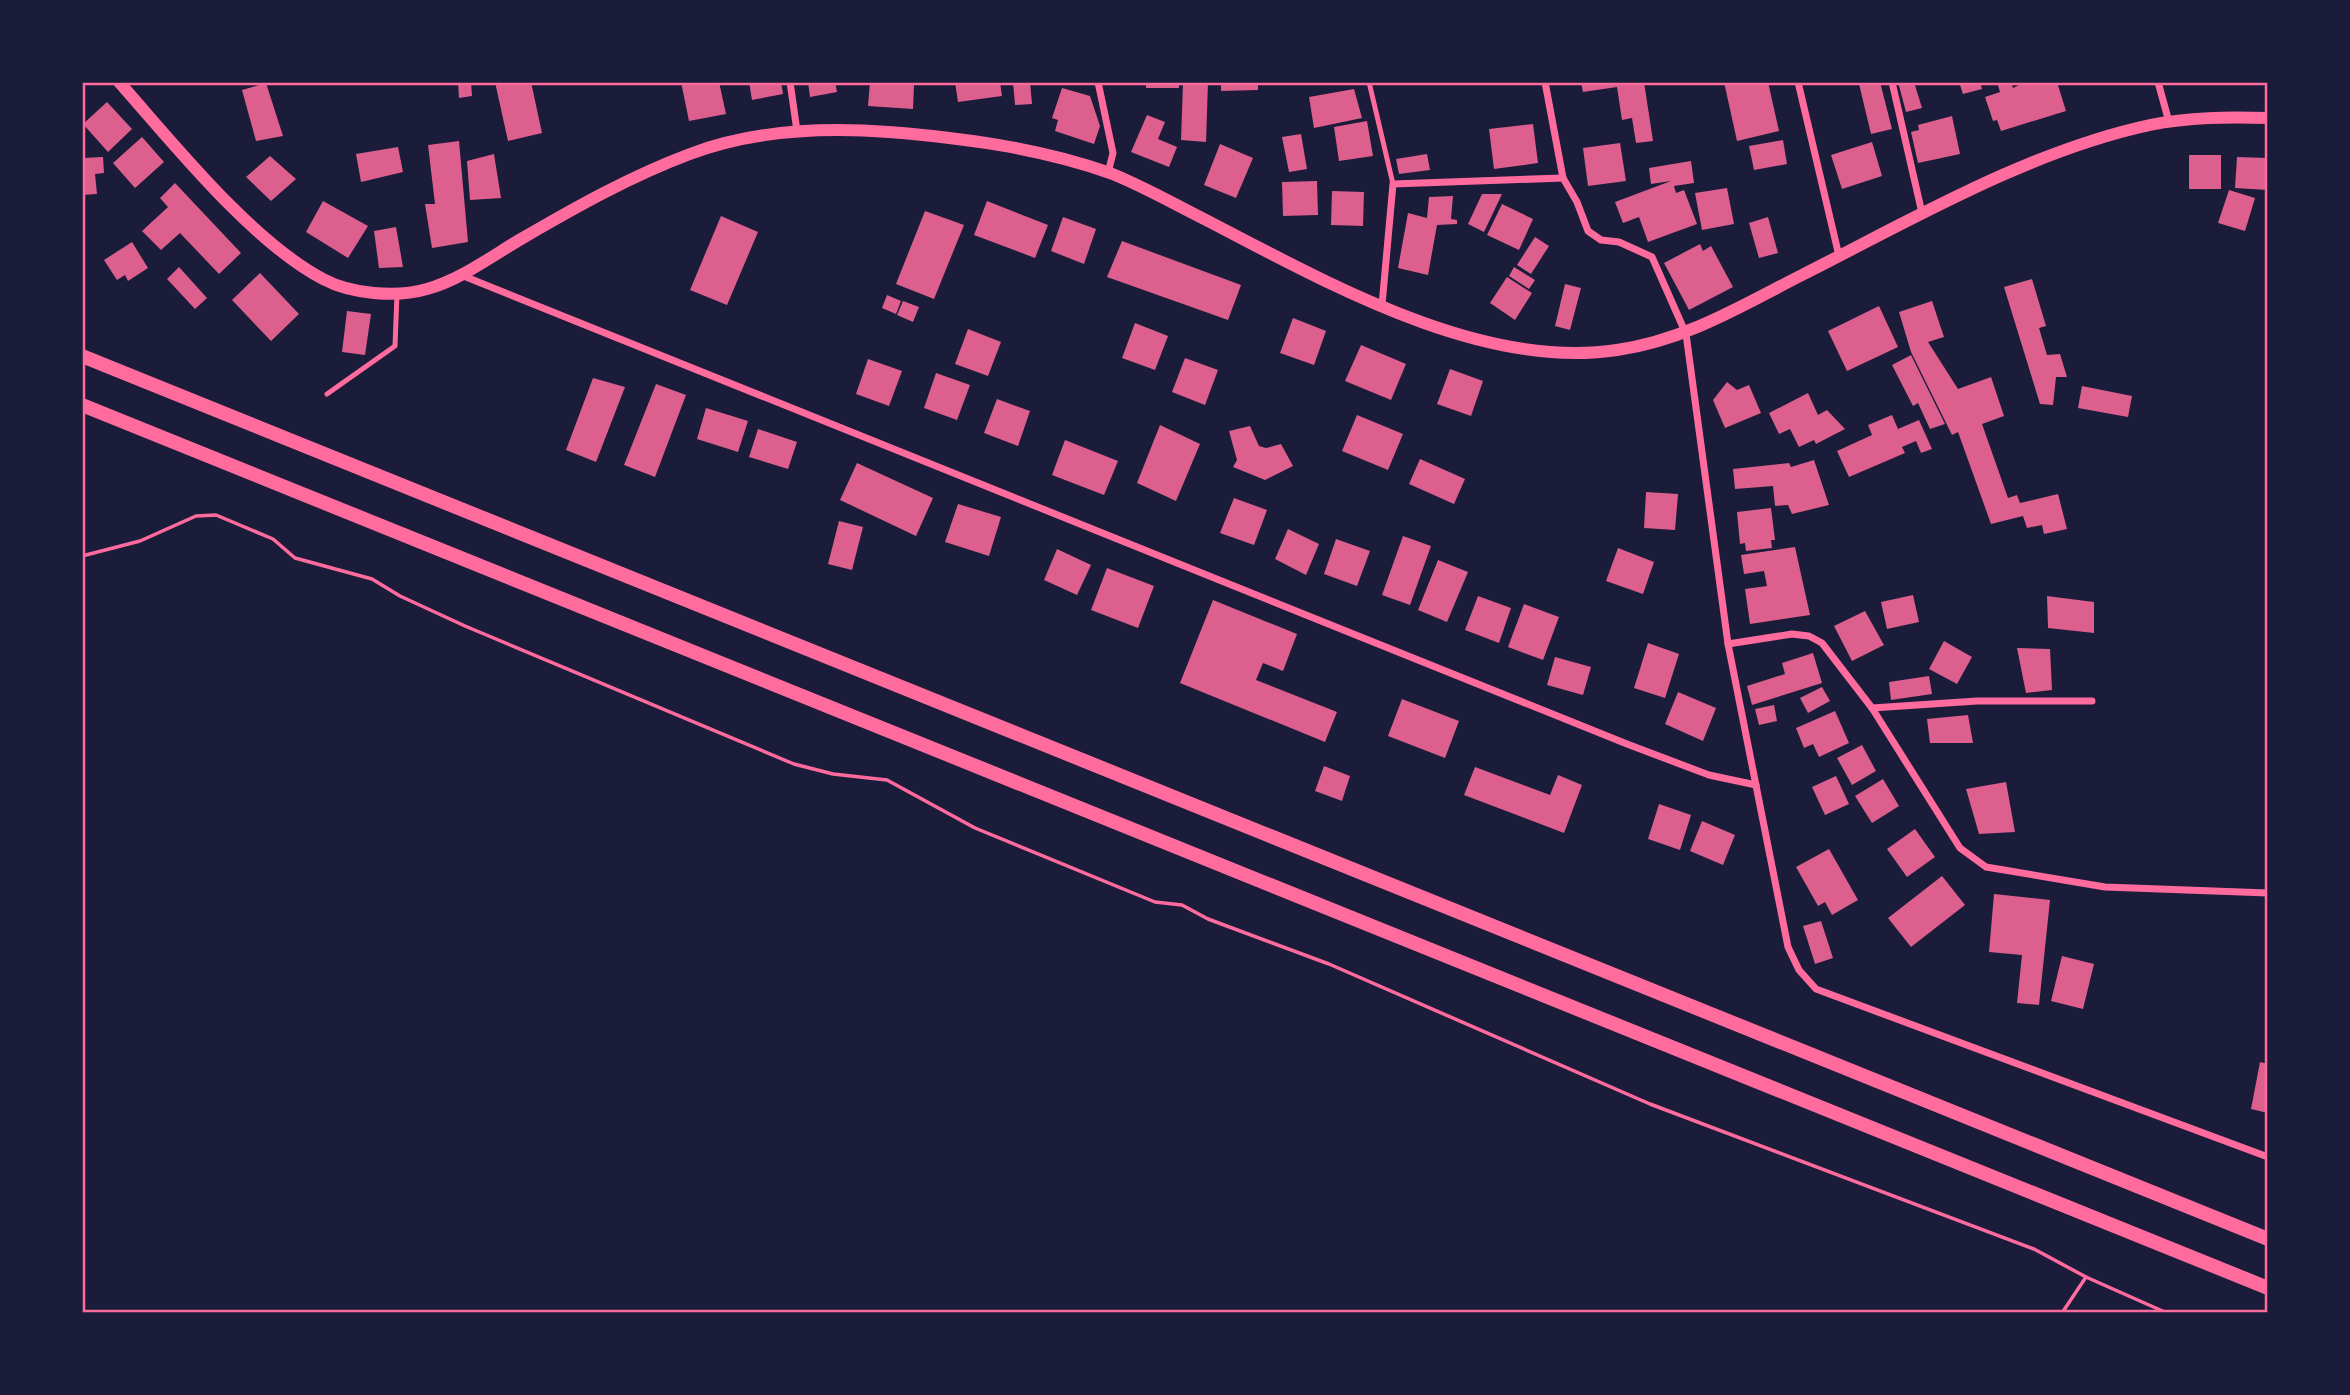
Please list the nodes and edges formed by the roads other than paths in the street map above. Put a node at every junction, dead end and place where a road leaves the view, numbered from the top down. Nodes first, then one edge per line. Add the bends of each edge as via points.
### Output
1 (119, 82) edge
2 (790, 82) edge
3 (1098, 82) edge
4 (1369, 82) edge
5 (1545, 82) edge
6 (1798, 82) edge
7 (1892, 82) edge
8 (2158, 82) edge
9 (2268, 118) edge
10 (2169, 122) junction
11 (797, 131) junction
12 (1108, 173) junction
13 (1563, 178) junction
14 (1394, 184) junction
15 (1922, 213) junction
16 (1839, 256) junction
17 (460, 275) junction
18 (397, 294) junction
19 (1382, 305) junction
20 (1686, 334) junction
21 (82, 356) edge
22 (327, 394) dead end
23 (82, 405) edge
24 (1728, 644) junction
25 (2092, 701) dead end
26 (1872, 708) junction
27 (1756, 785) junction
28 (2268, 893) edge
29 (2268, 1157) edge
30 (2268, 1239) edge
31 (2268, 1288) edge

1 - 18 street via 229,203 289,257 328,282
2 - 11 street
3 - 12 street via 1113,153
4 - 14 lane
5 - 13 street
6 - 16 street
7 - 15 street
8 - 10 street
9 - 10 street
10 - 15 street via 2073,148
11 - 12 street via 944,137 1058,158
11 - 17 street via 697,151 645,172
12 - 19 street
13 - 14 street
13 - 20 street via 1593,237 1619,242 1652,257
14 - 19 street
15 - 16 street
16 - 20 street
17 - 18 street via 428,289
17 - 27 street via 1627,744 1709,775
18 - 22 lane via 395,346
19 - 20 street via 1494,346 1534,351 1612,351
20 - 24 street
21 - 30 main road
23 - 31 main road
24 - 26 street via 1792,634 1809,636 1822,642
24 - 27 street
25 - 26 street via 1977,701
26 - 28 street via 1960,848 1986,867 2105,887
27 - 29 street via 1787,947 1816,989

